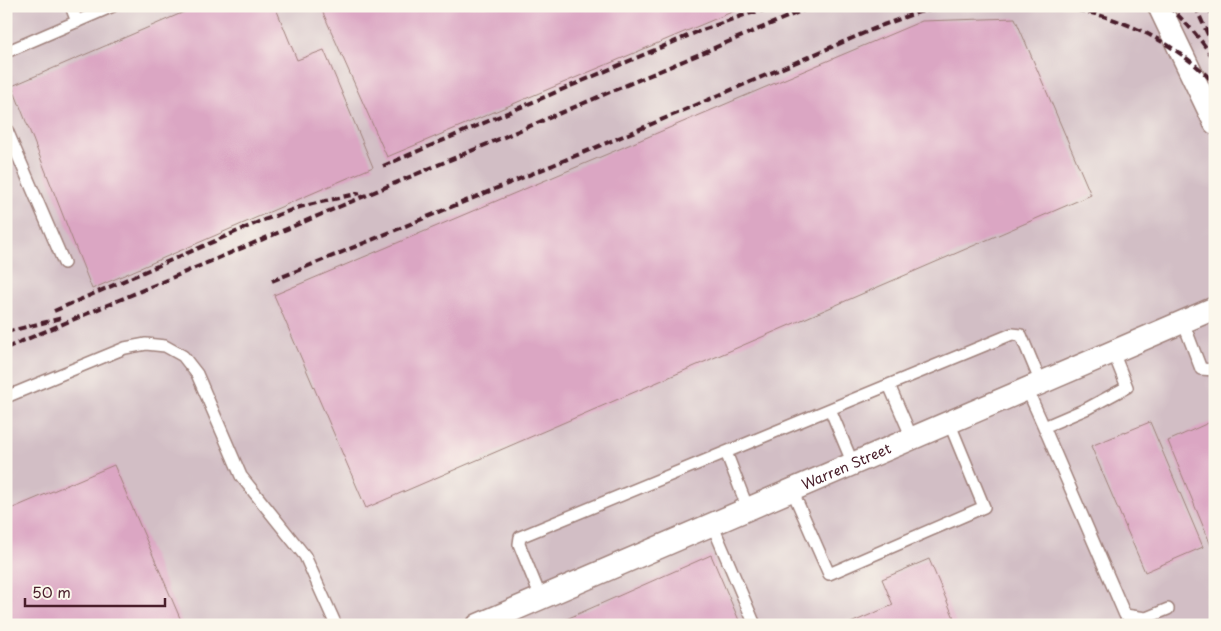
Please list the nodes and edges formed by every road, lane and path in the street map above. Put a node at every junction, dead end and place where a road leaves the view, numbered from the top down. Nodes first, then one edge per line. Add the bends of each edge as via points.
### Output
1 (71, 6) edge
2 (1159, 6) edge
3 (111, 7) edge
4 (77, 22) junction
5 (6, 52) edge
6 (1215, 123) edge
7 (6, 128) edge
8 (64, 263) dead end
9 (1215, 308) edge
10 (1183, 322) junction
11 (1113, 352) junction
12 (1215, 370) edge
13 (890, 384) junction
14 (1034, 386) junction
15 (6, 398) edge
16 (830, 409) junction
17 (949, 422) junction
18 (1044, 428) junction
19 (912, 438) junction
20 (726, 452) junction
21 (853, 464) junction
22 (792, 490) junction
23 (748, 509) junction
24 (712, 524) junction
25 (541, 598) junction
26 (1168, 609) dead end
27 (336, 625) edge
28 (478, 625) edge
29 (755, 625) edge

1 - 4 lane
2 - 6 street
3 - 4 lane
4 - 5 lane
7 - 8 lane
9 - 10 street, Warren Street
10 - 11 street, Warren Street
10 - 12 lane via 1201,369
11 - 14 street, Warren Street
11 - 18 lane via 1126,387
13 - 14 lane via 1012,334 1021,334
13 - 16 lane
13 - 19 lane
14 - 17 street, Warren Street
14 - 18 lane
15 - 27 lane via 125,348 146,344 165,346 183,356 197,374 241,476 305,556
16 - 20 lane
16 - 21 lane
17 - 19 street, Warren Street
17 - 22 lane via 984,507 829,574
18 - 26 lane via 1126,615 1146,618
19 - 21 street, Warren Street
20 - 23 lane
20 - 25 lane via 520,537 519,544
21 - 22 street, Warren Street
22 - 23 street, Warren Street
23 - 24 street, Warren Street
24 - 25 street, Warren Street
24 - 29 lane
25 - 28 street, Warren Street

